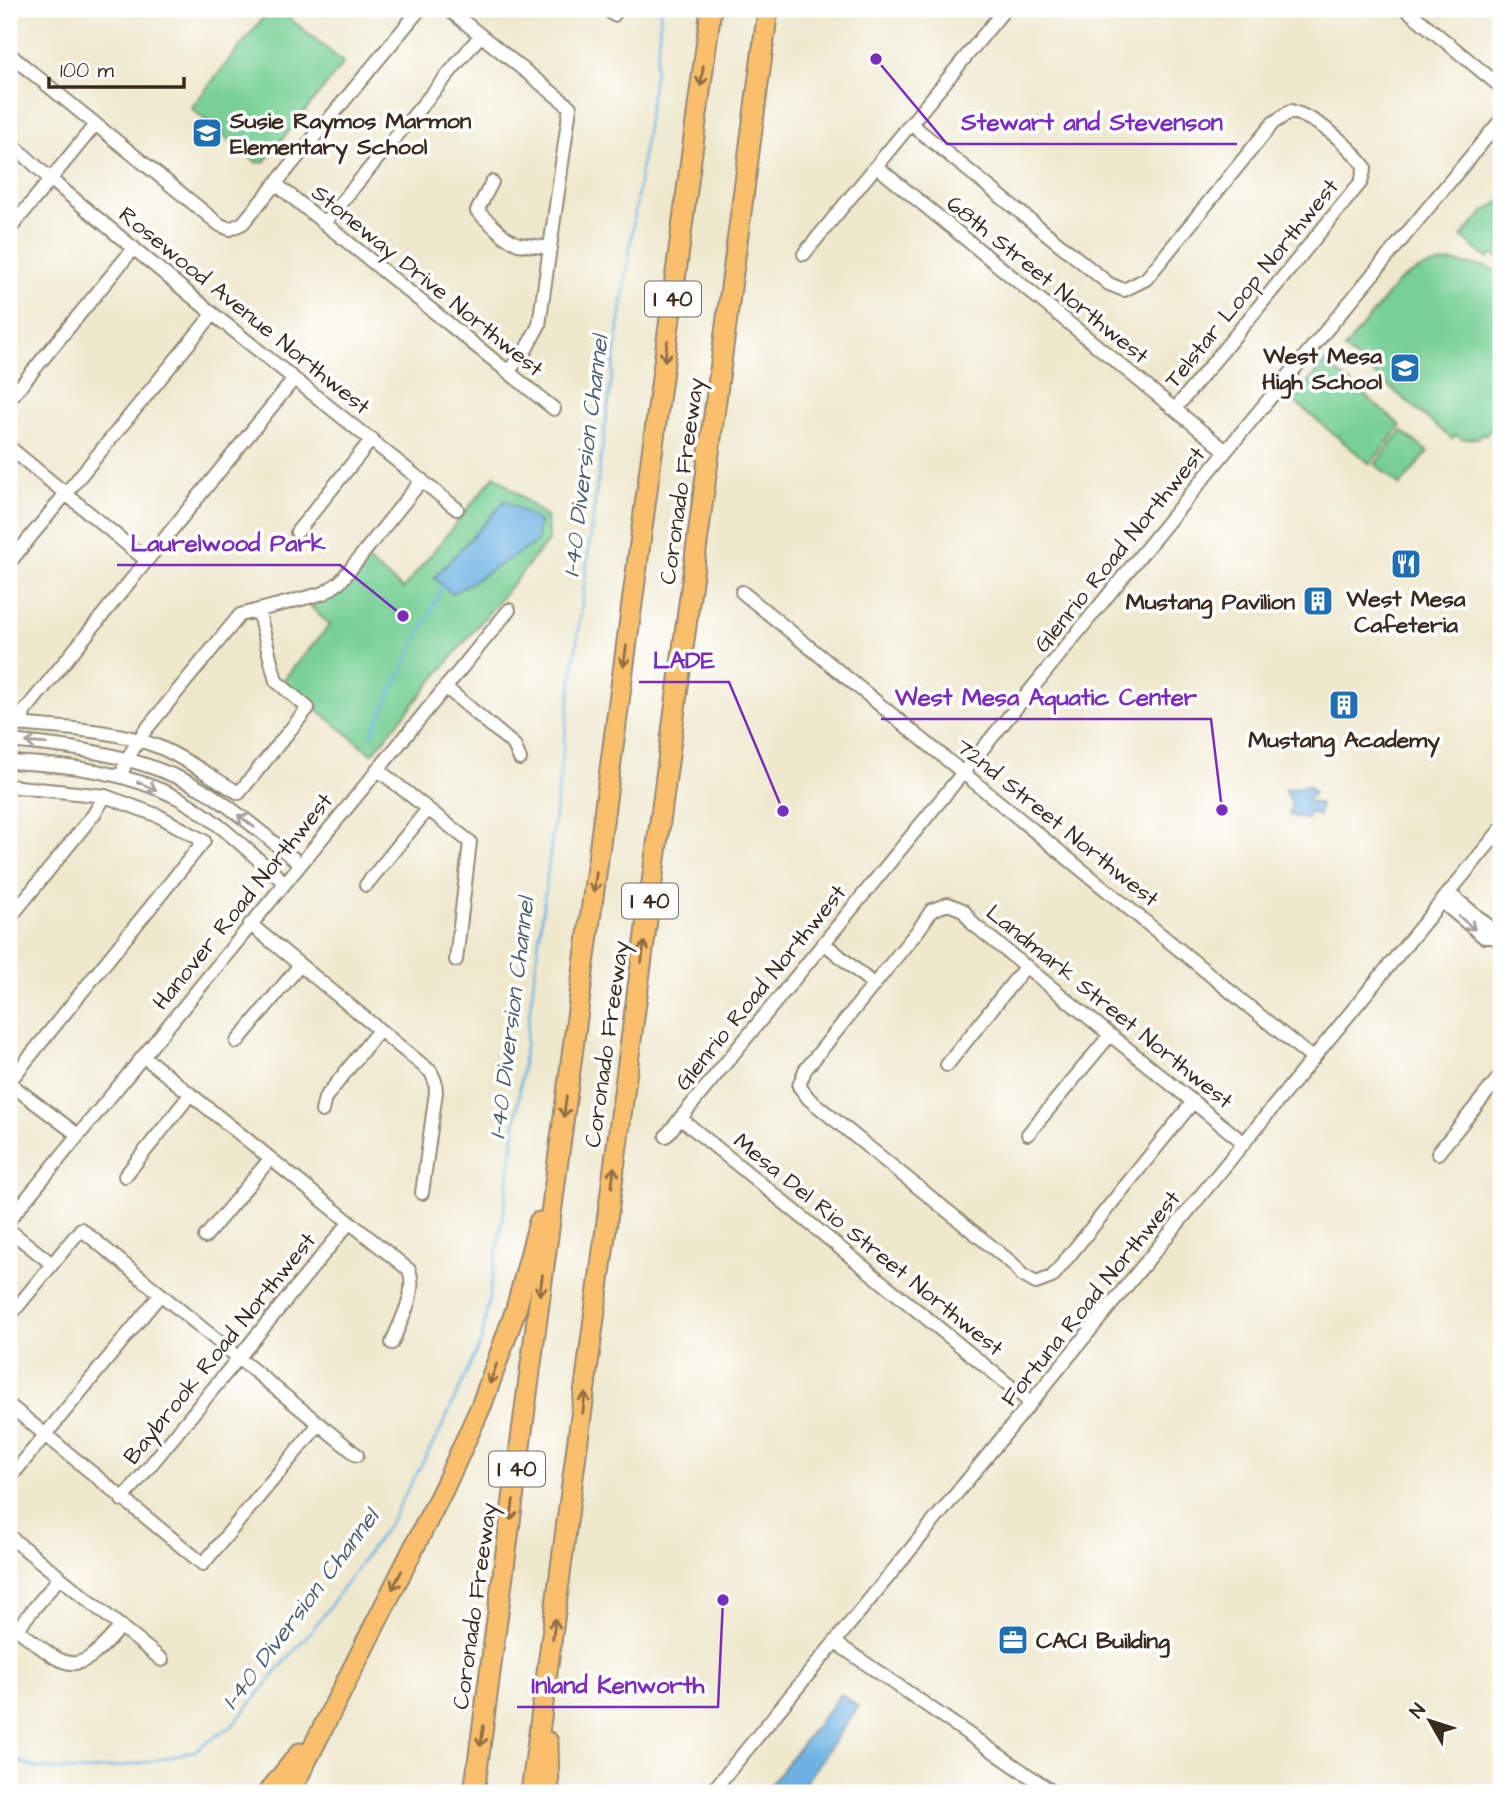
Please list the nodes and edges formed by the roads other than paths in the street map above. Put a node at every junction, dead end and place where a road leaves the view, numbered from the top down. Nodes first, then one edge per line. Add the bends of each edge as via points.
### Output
1 (420, 9) edge
2 (447, 9) edge
3 (711, 9) edge
4 (768, 9) edge
5 (1005, 9) edge
6 (1406, 9) edge
7 (480, 36) junction
8 (9, 54) edge
9 (1501, 87) edge
10 (1501, 120) edge
11 (911, 124) junction
12 (95, 125) junction
13 (9, 141) edge
14 (876, 166) junction
15 (50, 179) junction
16 (492, 182) dead end
17 (276, 184) junction
18 (324, 223) junction
19 (9, 230) edge
20 (134, 248) junction
21 (551, 248) junction
22 (804, 254) dead end
23 (213, 314) junction
24 (508, 372) junction
25 (294, 379) junction
26 (9, 400) edge
27 (554, 409) dead end
28 (1175, 409) junction
29 (372, 439) junction
30 (9, 446) edge
31 (1226, 451) junction
32 (422, 481) junction
33 (66, 494) junction
34 (457, 509) dead end
35 (297, 532) dead end
36 (146, 560) junction
37 (9, 563) edge
38 (742, 592) dead end
39 (258, 610) junction
40 (509, 610) dead end
41 (445, 687) junction
42 (15, 724) edge
43 (138, 740) junction
44 (9, 741) edge
45 (127, 759) junction
46 (520, 760) dead end
47 (9, 762) edge
48 (377, 769) junction
49 (963, 771) junction
50 (121, 776) junction
51 (9, 786) edge
52 (105, 796) junction
53 (428, 809) junction
54 (1501, 829) edge
55 (299, 863) junction
56 (284, 883) junction
57 (366, 885) dead end
58 (1446, 898) junction
59 (9, 919) edge
60 (250, 924) junction
61 (1499, 936) edge
62 (824, 943) junction
63 (456, 960) dead end
64 (300, 965) junction
65 (1026, 966) junction
66 (874, 985) junction
67 (379, 1030) junction
68 (1110, 1035) junction
69 (237, 1042) dead end
70 (143, 1056) junction
71 (1313, 1059) junction
72 (947, 1065) dead end
73 (1501, 1075) edge
74 (9, 1083) edge
75 (190, 1094) junction
76 (1193, 1102) junction
77 (322, 1111) dead end
78 (680, 1118) junction
79 (1028, 1134) dead end
80 (78, 1135) junction
81 (666, 1136) dead end
82 (1244, 1143) junction
83 (560, 1144) junction
84 (1438, 1153) dead end
85 (270, 1159) junction
86 (125, 1176) dead end
87 (422, 1194) dead end
88 (9, 1220) edge
89 (349, 1223) junction
90 (9, 1230) edge
91 (205, 1237) dead end
92 (52, 1264) junction
93 (160, 1295) junction
94 (9, 1317) edge
95 (392, 1343) dead end
96 (238, 1359) junction
97 (1031, 1403) junction
98 (9, 1405) edge
99 (319, 1424) junction
100 (45, 1435) junction
101 (357, 1455) dead end
102 (9, 1479) edge
103 (122, 1500) junction
104 (9, 1536) edge
105 (60, 1577) junction
106 (121, 1626) junction
107 (836, 1643) junction
108 (162, 1660) dead end
109 (353, 1666) junction
110 (547, 1681) junction
111 (268, 1793) edge
112 (290, 1793) edge
113 (474, 1793) edge
114 (531, 1793) edge
115 (549, 1793) edge
116 (711, 1793) edge
117 (1054, 1793) edge

1 - 17 street
2 - 7 street
3 -> 83 highway, Coronado Freeway / I 40
110 -> 4 highway, Coronado Freeway / I 40
5 - 11 street
6 - 9 street
7 - 18 street
7 - 21 street via 570,107
8 - 12 street
10 - 31 street, Glenrio Road Northwest
11 - 14 street
11 - 28 street, Telstar Loop Northwest via 1109,284 1124,290 1146,279 1273,123 1290,111 1310,117 1354,153 1365,167 1362,181
12 - 15 street
12 - 17 street via 230,229 243,223
13 - 15 street, Rosewood Avenue Northwest
14 - 22 street
14 - 28 street, 68th Street Northwest
15 - 19 street
15 - 20 street, Rosewood Avenue Northwest
16 - 21 street via 477,211 518,244
17 - 18 street, Stoneway Drive Northwest
18 - 24 street, Stoneway Drive Northwest
20 - 23 street, Rosewood Avenue Northwest
20 - 26 street
21 - 24 street via 539,325
23 - 25 street, Rosewood Avenue Northwest
23 - 33 street
24 - 27 street, Stoneway Drive Northwest
25 - 29 street, Rosewood Avenue Northwest
25 - 36 street
28 - 31 street, 68th Street Northwest
29 - 32 street, Rosewood Avenue Northwest
29 - 35 street
30 - 33 street
31 - 49 street, Glenrio Road Northwest
32 - 34 street, Rosewood Avenue Northwest
32 - 39 street via 340,582 324,593
33 - 36 street
33 - 37 street
36 - 42 street
38 - 49 street, 72nd Street Northwest
39 - 43 street via 240,615
39 - 43 street via 276,681 308,708 239,793 161,748
40 - 41 street, Hanover Road Northwest
41 - 46 street via 514,745
41 - 48 street, Hanover Road Northwest
42 - 43 street via 82,729
43 - 45 street
45 -> 44 street via 66,746
45 - 50 street
55 -> 45 street via 210,794
47 - 50 street via 63,765
48 - 53 street
48 - 55 street, Hanover Road Northwest
49 - 62 street, Glenrio Road Northwest
49 - 71 street, 72nd Street Northwest
50 -> 56 street via 180,799
51 - 52 street
52 - 59 street
52 - 74 street via 159,816 204,841
53 - 57 street
53 - 63 street via 470,842
54 - 58 street, Fortuna Road Northwest
55 - 56 street, Hanover Road Northwest
56 - 60 street, Hanover Road Northwest
58 - 61 street via 1484,937
58 - 71 street, Fortuna Road Northwest
60 - 64 street
60 - 70 street, Hanover Road Northwest
62 - 66 street
62 - 78 street, Glenrio Road Northwest
64 - 67 street
64 - 69 street
65 - 66 street, Landmark Street Northwest via 963,911 947,904 932,910
65 - 68 street, Landmark Street Northwest
65 - 72 street
66 - 76 street via 804,1070 799,1086 809,1099 1036,1283 1052,1277
67 - 77 street via 325,1098
67 - 87 street via 431,1072 435,1081
68 - 76 street, Landmark Street Northwest
68 - 79 street
70 - 75 street
70 - 80 street, Hanover Road Northwest
71 - 82 street, Fortuna Road Northwest
73 - 84 street
74 - 80 street
75 - 85 street
75 - 86 street
76 - 82 street, Landmark Street Northwest
78 - 81 street, Glenrio Road Northwest
78 - 97 street, Mesa Del Rio Street Northwest
80 - 88 street, Hanover Road Northwest
82 - 97 street, Fortuna Road Northwest
83 -> 109 highway via 516,1309 482,1404
83 -> 113 highway, Coronado Freeway / I 40
85 - 89 street
85 - 91 street
89 - 95 street via 409,1270 412,1289
89 - 96 street, Baybrook Road Northwest
90 - 92 street
92 - 93 street via 81,1229
92 - 94 street
93 - 96 street
93 - 100 street
96 - 99 street
96 - 103 street, Baybrook Road Northwest
97 - 107 street, Fortuna Road Northwest
98 - 100 street
99 - 101 street
99 - 103 street via 203,1564
100 - 102 street
100 - 103 street
104 - 105 street
105 - 106 street
105 - 106 street via 17,1629 48,1655 60,1662 80,1662 94,1656
106 - 108 street
107 - 116 street, Fortuna Road Northwest
107 - 117 street
109 - 111 highway via 302,1750
109 - 112 highway
110 - 114 highway, Coronado Freeway / I 40
110 - 115 highway

